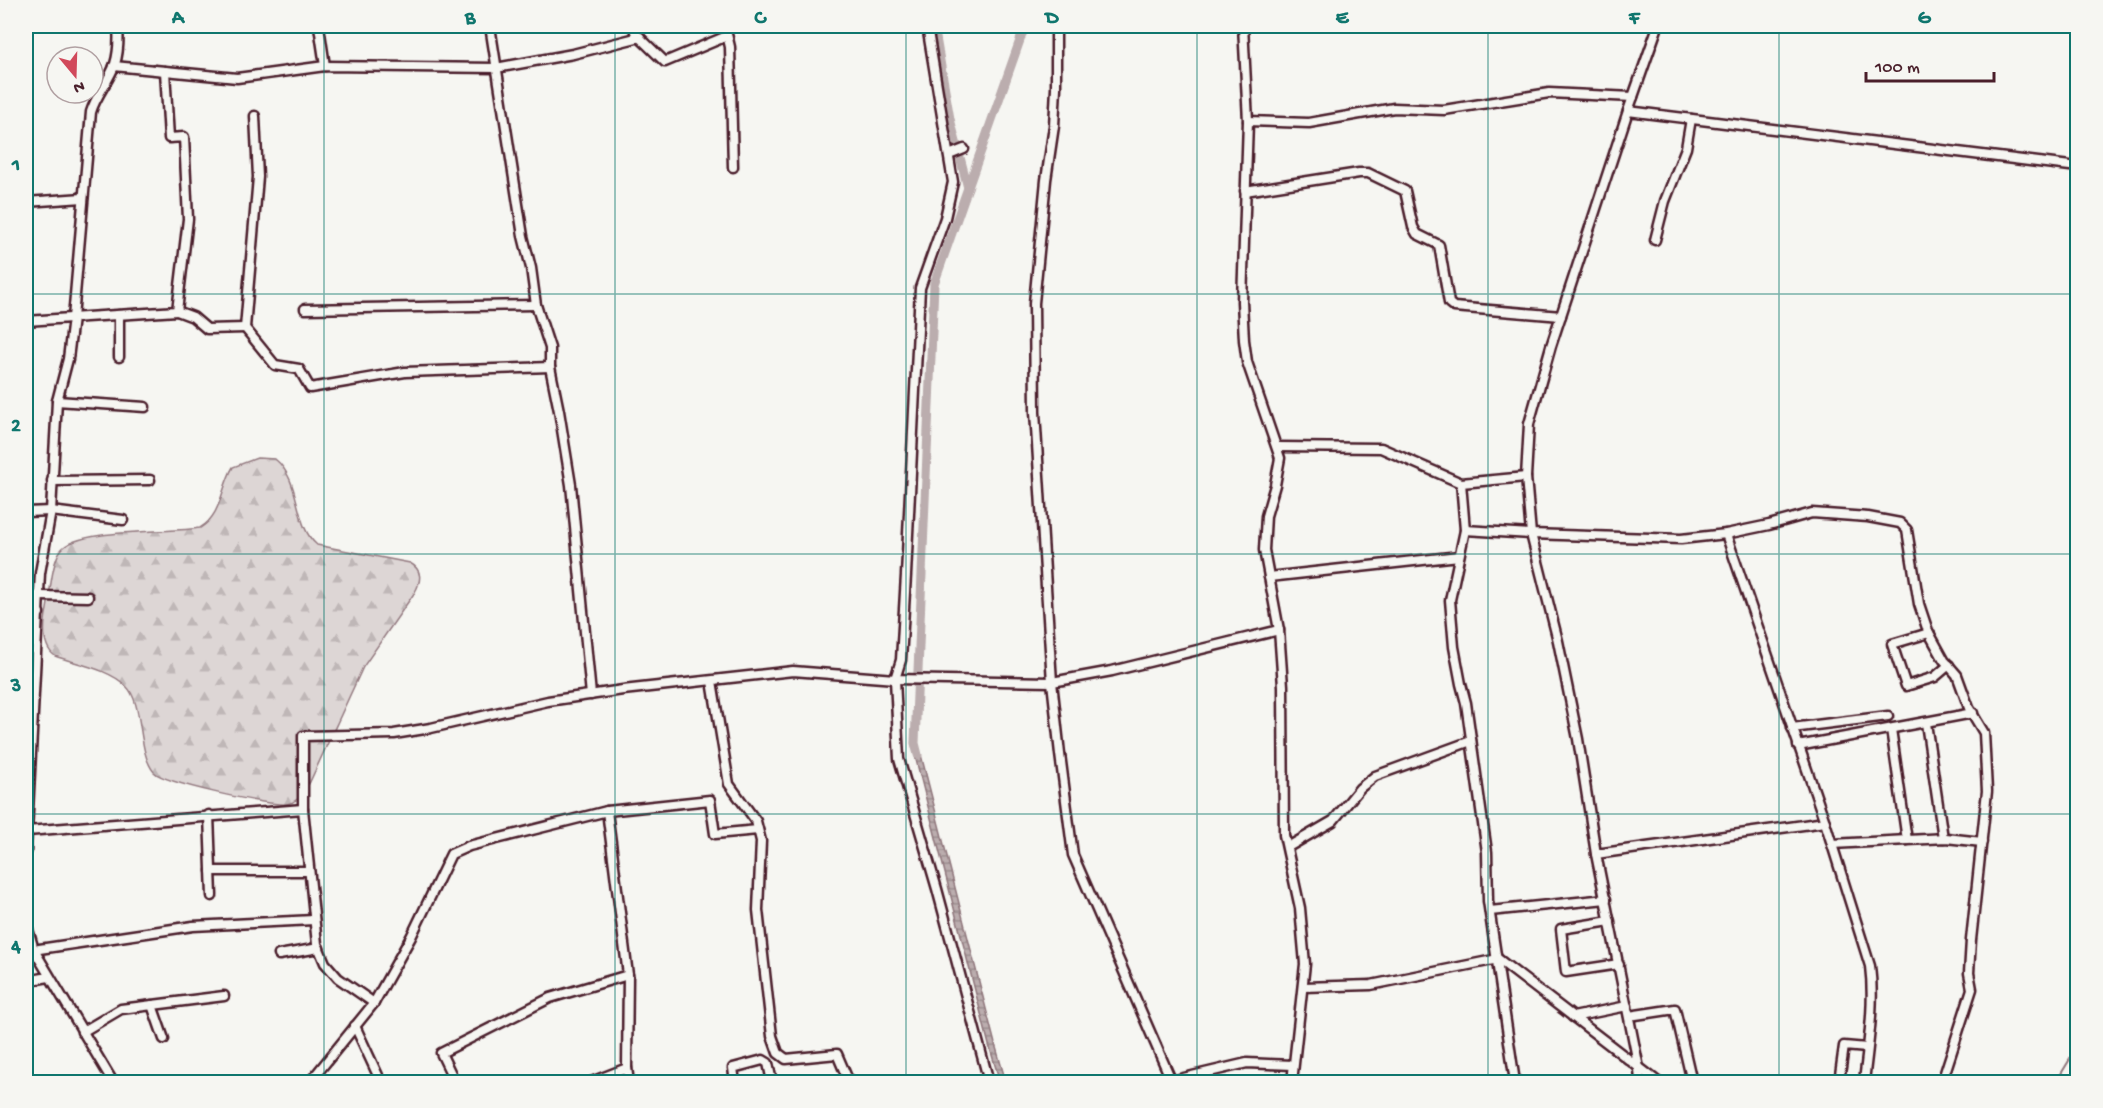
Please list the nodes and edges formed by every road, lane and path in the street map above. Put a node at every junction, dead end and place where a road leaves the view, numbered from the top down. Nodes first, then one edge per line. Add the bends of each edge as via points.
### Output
1 (118, 26) edge
2 (319, 26) edge
3 (490, 26) edge
4 (633, 26) edge
5 (725, 26) edge
6 (927, 26) edge
7 (1056, 26) edge
8 (1243, 26) edge
9 (1658, 26) edge
10 (727, 36) junction
11 (640, 37) junction
12 (114, 66) junction
13 (325, 66) junction
14 (496, 68) junction
15 (165, 70) junction
16 (1633, 97) junction
17 (1628, 111) junction
18 (255, 116) dead end
19 (1691, 119) junction
20 (1248, 121) junction
21 (964, 149) dead end
22 (949, 155) junction
23 (2078, 166) edge
24 (733, 167) dead end
25 (1245, 191) junction
26 (84, 198) junction
27 (26, 202) edge
28 (1655, 240) dead end
29 (536, 306) junction
30 (304, 309) dead end
31 (177, 311) junction
32 (118, 315) junction
33 (1561, 316) junction
34 (74, 318) junction
35 (26, 321) edge
36 (245, 328) junction
37 (119, 357) dead end
38 (550, 367) junction
39 (57, 401) junction
40 (145, 407) dead end
41 (1277, 447) junction
42 (1526, 477) junction
43 (150, 480) dead end
44 (52, 481) junction
45 (1461, 483) junction
46 (51, 511) junction
47 (26, 512) edge
48 (123, 520) dead end
49 (1465, 530) junction
50 (1531, 534) junction
51 (1726, 534) junction
52 (1459, 556) junction
53 (1269, 577) junction
54 (39, 596) junction
55 (88, 597) dead end
56 (26, 613) edge
57 (39, 613) junction
58 (1279, 630) junction
59 (1929, 633) junction
60 (1948, 664) junction
61 (26, 667) edge
62 (36, 667) junction
63 (895, 678) junction
64 (712, 681) junction
65 (1052, 682) junction
66 (591, 695) junction
67 (1973, 713) junction
68 (1888, 716) dead end
69 (1926, 723) junction
70 (1792, 728) junction
71 (1891, 729) junction
72 (1472, 741) junction
73 (1798, 746) junction
74 (303, 809) junction
75 (606, 811) junction
76 (209, 815) junction
77 (1825, 822) junction
78 (758, 830) junction
79 (27, 831) edge
80 (1943, 838) junction
81 (1907, 840) junction
82 (1982, 842) junction
83 (1832, 844) junction
84 (1288, 847) junction
85 (26, 853) edge
86 (1596, 854) junction
87 (211, 871) junction
88 (309, 871) junction
89 (212, 896) dead end
90 (1606, 899) junction
91 (1490, 911) junction
92 (314, 920) junction
93 (1610, 921) junction
94 (26, 924) edge
95 (319, 948) junction
96 (30, 951) edge
97 (279, 956) dead end
98 (1498, 959) junction
99 (1619, 964) junction
100 (628, 975) junction
101 (50, 977) junction
102 (26, 981) edge
103 (1303, 987) junction
104 (224, 996) dead end
105 (374, 1003) junction
106 (152, 1005) junction
107 (1627, 1006) junction
108 (1629, 1016) junction
109 (1573, 1017) junction
110 (355, 1026) junction
111 (82, 1032) junction
112 (164, 1039) dead end
113 (1867, 1048) junction
114 (1293, 1065) junction
115 (627, 1068) junction
116 (1639, 1068) junction
117 (1171, 1082) edge
118 (113, 1083) edge
119 (310, 1083) edge
120 (381, 1083) edge
121 (455, 1083) edge
122 (591, 1083) edge
123 (628, 1083) edge
124 (735, 1083) edge
125 (772, 1083) edge
126 (849, 1083) edge
127 (989, 1083) edge
128 (1292, 1083) edge
129 (1515, 1083) edge
130 (1640, 1083) edge
131 (1658, 1083) edge
132 (1692, 1083) edge
133 (1839, 1083) edge
134 (1864, 1083) edge
135 (1942, 1083) edge

1 - 12 street via 119,48
2 - 13 street
3 - 14 street
4 - 11 street
5 - 10 street
6 - 22 street
7 - 65 street via 1054,126 1034,303 1035,412
8 - 20 street
9 - 16 street
10 - 11 street via 665,62
10 - 24 street
11 - 14 street
12 - 15 street
12 - 26 street via 91,112
13 - 14 street
13 - 15 street via 237,78
14 - 29 street
15 - 31 street via 169,138 184,137 185,149 188,219
16 - 17 street
16 - 20 street via 1549,93 1444,110 1394,108 1308,123
17 - 19 street
17 - 33 street
18 - 36 street via 258,177
19 - 23 street
19 - 28 street via 1686,148
20 - 25 street
21 - 22 street
22 - 63 street via 953,182 945,218 920,288 906,575 900,660
25 - 33 street via 1368,173 1405,190 1417,234 1439,245 1449,303 1454,307
25 - 41 street via 1245,351
26 - 27 street
26 - 34 street
29 - 30 street
29 - 38 street via 550,348
31 - 32 street
31 - 36 street via 193,317 207,329
32 - 34 street
32 - 37 street
33 - 42 street via 1529,424
34 - 35 street
34 - 39 street
36 - 38 street via 275,365 299,369 310,388 405,372
38 - 66 street via 571,485
39 - 40 street
39 - 44 street
41 - 45 street via 1381,448
41 - 53 street via 1280,465 1266,516 1264,550
42 - 45 street
42 - 50 street
43 - 44 street
44 - 46 street
45 - 49 street
46 - 47 street
46 - 48 street
46 - 54 street
49 - 50 street
49 - 52 street
50 - 51 street via 1681,539
50 - 86 street via 1578,739
51 - 59 street via 1812,513 1900,523 1907,530 1918,604
51 - 70 street
52 - 53 street
52 - 72 street via 1450,600 1454,647
53 - 58 street
54 - 55 street
54 - 57 street
56 - 57 street
57 - 62 street
58 - 65 street
58 - 84 street via 1282,795
59 - 60 street
59 - 60 street via 1892,644 1906,686 1935,677
60 - 67 street via 1957,675
61 - 62 street
62 - 79 street
63 - 64 street via 793,671
63 - 65 street
63 - 127 street via 899,759
64 - 66 street
64 - 78 street via 729,784
65 - 117 street via 1073,855
66 - 74 street via 394,734 303,736
67 - 69 street
67 - 82 street via 1984,733 1987,791
68 - 70 street
69 - 71 street
69 - 80 street
70 - 73 street
71 - 73 street
71 - 81 street
72 - 84 street via 1375,776 1333,821
72 - 91 street via 1487,852
73 - 77 street
74 - 76 street
74 - 88 street
75 - 78 street via 710,800 715,834
75 - 100 street
75 - 105 street via 451,854
76 - 79 street
76 - 87 street
77 - 83 street
77 - 86 street
78 - 126 street via 758,910 772,1036 778,1053 786,1059 837,1054
79 - 85 street
80 - 81 street
80 - 82 street
81 - 83 street
82 - 135 street via 1971,940 1972,989
83 - 113 street via 1870,966
84 - 103 street via 1299,908 1305,964
86 - 90 street
87 - 88 street
87 - 89 street
88 - 92 street
90 - 91 street
90 - 93 street
91 - 98 street
92 - 95 street
92 - 96 street via 193,926
93 - 99 street
93 - 99 street via 1561,929 1566,972
94 - 96 street
95 - 97 street
95 - 105 street via 338,978
96 - 101 street
98 - 103 street via 1371,985
98 - 109 street
98 - 129 street
99 - 107 street
100 - 115 street
100 - 121 street via 550,998 441,1053
101 - 102 street
101 - 111 street
103 - 114 street
104 - 106 street
105 - 110 street
106 - 111 street via 122,1009
106 - 112 street
107 - 108 street
107 - 109 street
108 - 116 street
108 - 132 street via 1675,1009
109 - 116 street
110 - 119 street
110 - 120 street
111 - 118 street
113 - 133 street via 1844,1046
113 - 134 street
114 - 117 street via 1247,1063
114 - 128 street
115 - 122 street
115 - 123 street
116 - 130 street
116 - 131 street
124 - 125 street via 733,1068 763,1060 768,1063

